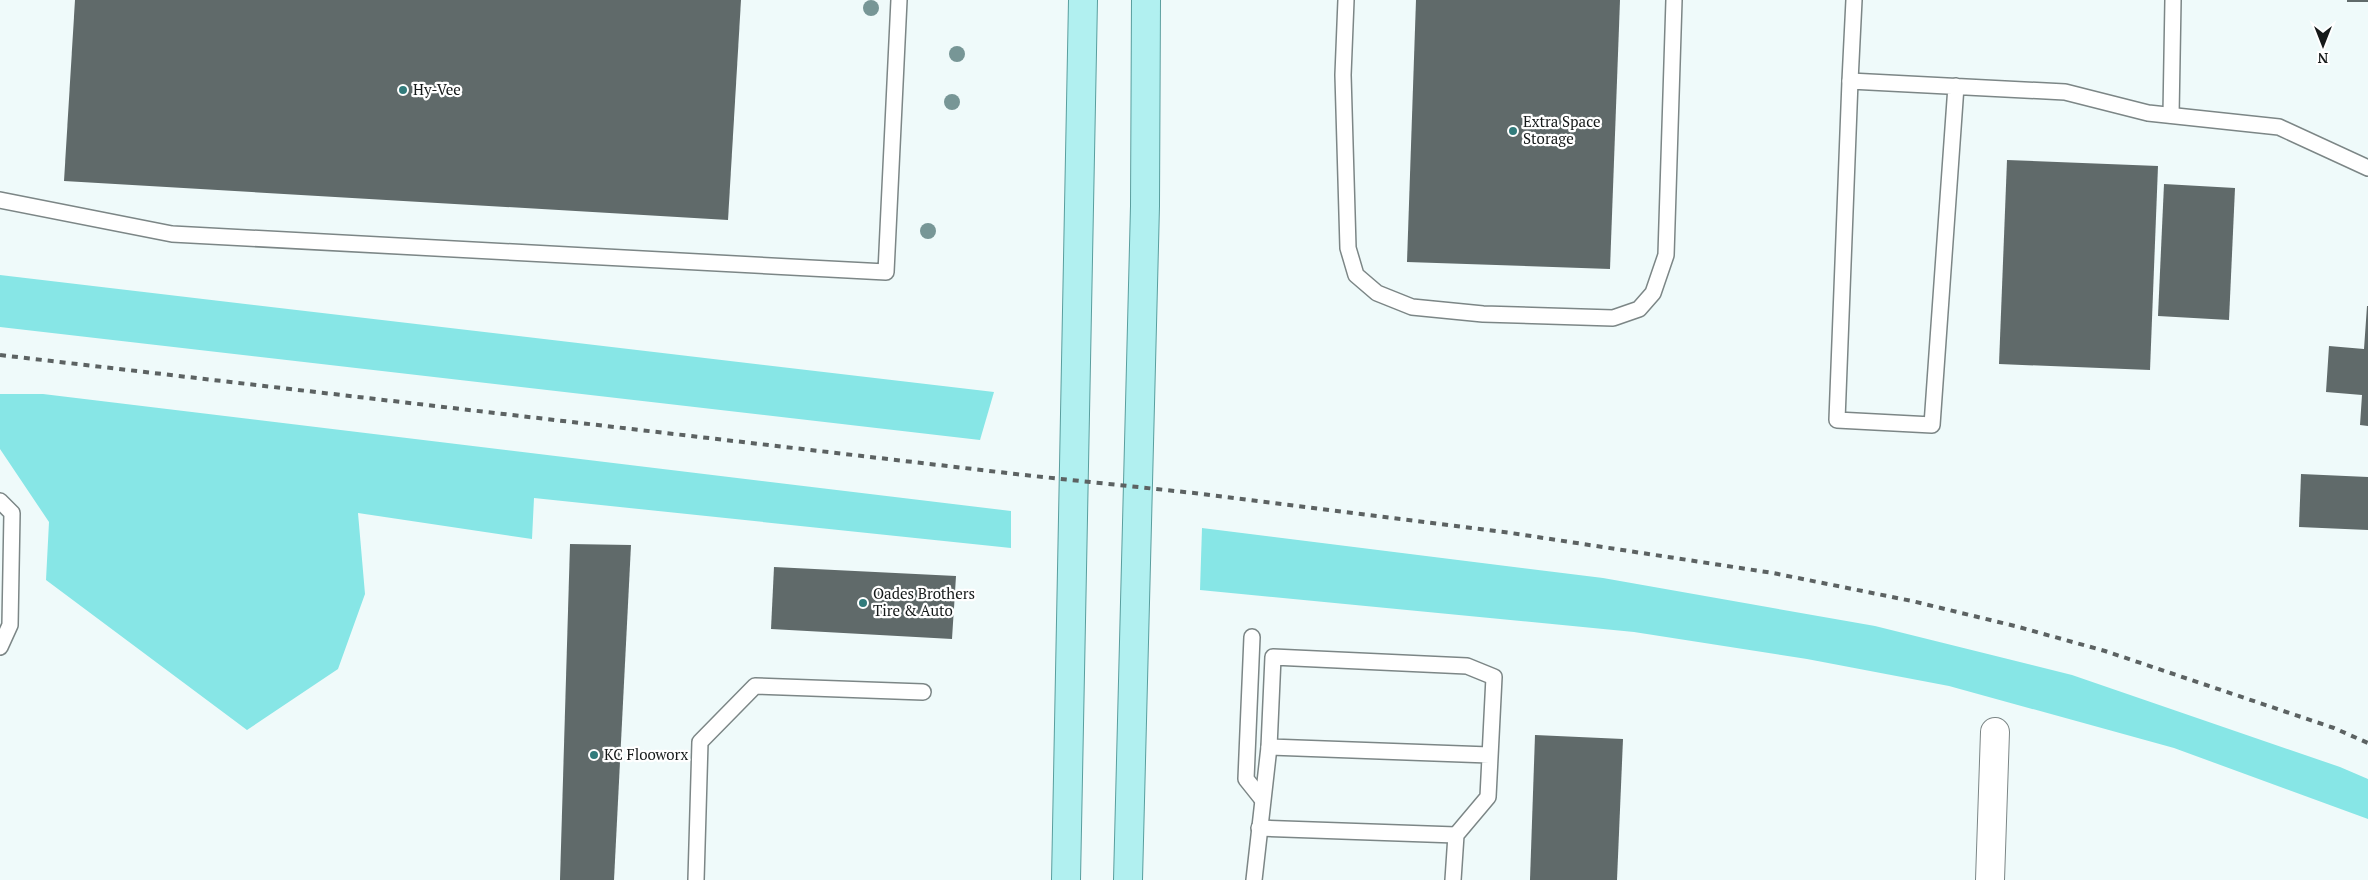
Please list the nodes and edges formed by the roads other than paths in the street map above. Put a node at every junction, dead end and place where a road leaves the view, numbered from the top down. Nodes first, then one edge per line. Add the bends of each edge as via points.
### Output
1 (899, 0) edge
2 (1083, 0) edge
3 (1146, 0) edge
4 (1346, 0) edge
5 (1674, 0) edge
6 (1854, 0) edge
7 (2173, 0) edge
8 (1850, 81) junction
9 (1956, 86) junction
10 (2171, 115) junction
11 (2368, 168) edge
12 (0, 200) edge
13 (0, 501) edge
14 (1252, 637) dead end
15 (0, 647) edge
16 (923, 692) dead end
17 (1995, 732) dead end
18 (1268, 747) junction
19 (1490, 754) junction
20 (1262, 799) junction
21 (1259, 828) junction
22 (1456, 835) junction
23 (696, 880) edge
24 (1066, 880) edge
25 (1128, 880) edge
26 (1254, 880) edge
27 (1454, 880) edge
28 (1990, 880) edge

1 - 12 lane via 886,272 172,234
2 - 24 main road
3 - 25 main road via 1145,206
4 - 5 lane via 1343,75 1348,248 1356,275 1377,293 1412,307 1483,314 1613,318 1639,309 1654,293 1666,255
6 - 8 lane
7 - 10 lane
8 - 9 lane
8 - 9 lane via 1837,420 1932,425
9 - 10 lane via 2065,92 2148,113
10 - 11 lane via 2279,127
13 - 15 lane via 12,513 10,624
14 - 20 lane via 1246,780
16 - 23 lane via 755,686 700,742
17 - 28 street
18 - 19 lane
18 - 19 lane via 1273,657 1467,666 1494,677
18 - 20 lane
19 - 22 lane via 1488,797
20 - 21 lane
21 - 22 lane
21 - 26 lane
22 - 27 lane

